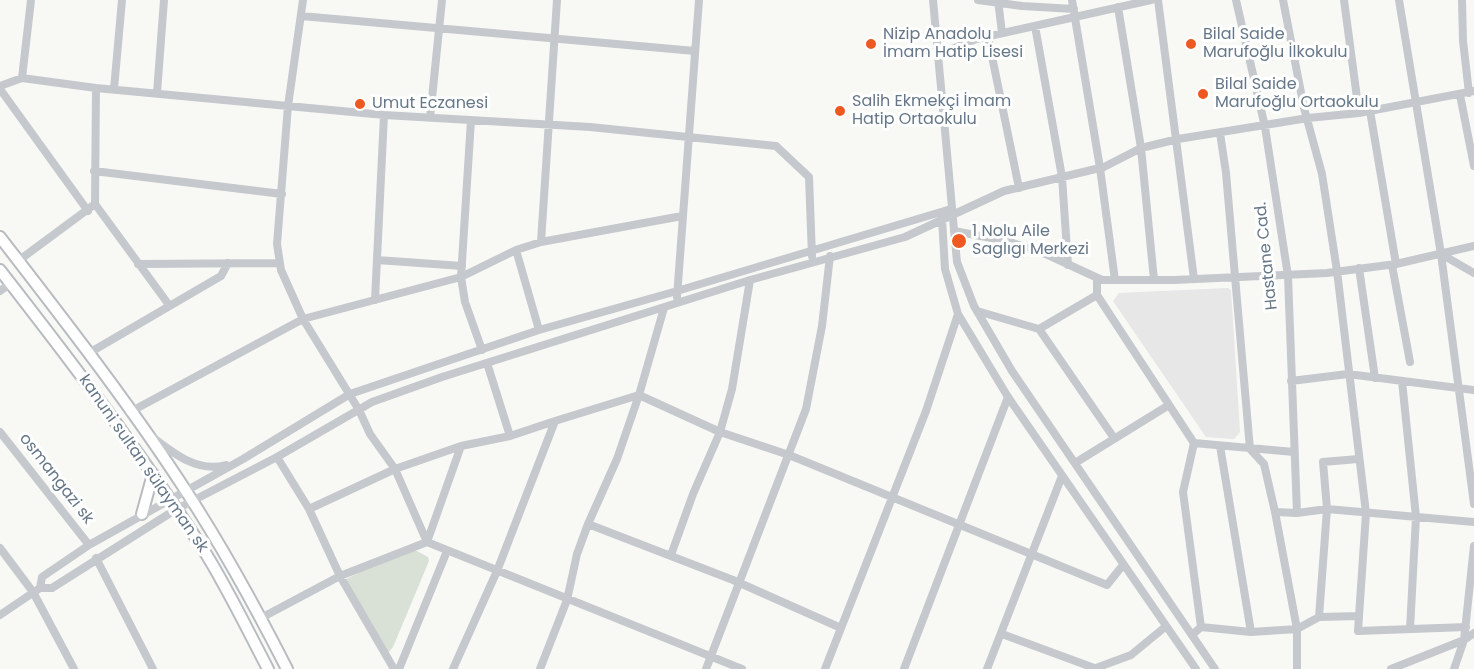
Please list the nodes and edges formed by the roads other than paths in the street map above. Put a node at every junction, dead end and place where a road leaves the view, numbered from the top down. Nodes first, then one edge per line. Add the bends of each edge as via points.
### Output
1 (31, 0) edge
2 (122, 0) edge
3 (164, 0) edge
4 (301, 0) edge
5 (442, 0) edge
6 (557, 0) edge
7 (699, 0) edge
8 (933, 0) edge
9 (978, 0) edge
10 (1150, 0) edge
11 (1158, 0) edge
12 (1236, 0) edge
13 (1283, 0) edge
14 (1344, 0) edge
15 (1399, 0) edge
16 (1462, 0) edge
17 (998, 1) edge
18 (1118, 7) junction
19 (1074, 8) edge
20 (301, 16) junction
21 (1035, 26) junction
22 (440, 28) junction
23 (1002, 33) junction
24 (988, 37) junction
25 (555, 39) junction
26 (695, 51) junction
27 (938, 51) junction
28 (22, 78) junction
29 (0, 88) edge
30 (96, 88) junction
31 (114, 89) junction
32 (157, 93) junction
33 (1467, 93) edge
34 (1415, 102) junction
35 (288, 106) junction
36 (1371, 111) junction
37 (1359, 113) junction
38 (384, 116) junction
39 (430, 118) junction
40 (1308, 118) junction
41 (471, 120) junction
42 (548, 125) junction
43 (1265, 127) junction
44 (1220, 133) junction
45 (688, 138) junction
46 (1178, 139) junction
47 (1141, 148) junction
48 (1474, 166) edge
49 (1100, 168) junction
50 (94, 171) junction
51 (1062, 177) junction
52 (1018, 188) junction
53 (282, 194) junction
54 (92, 208) junction
55 (951, 213) junction
56 (682, 216) junction
57 (942, 217) junction
58 (954, 231) junction
59 (0, 237) edge
60 (541, 242) junction
61 (1474, 246) edge
62 (516, 250) junction
63 (812, 251) junction
64 (1441, 254) junction
65 (830, 256) junction
66 (377, 260) junction
67 (18, 261) junction
68 (812, 262) junction
69 (228, 263) junction
70 (278, 263) junction
71 (138, 264) junction
72 (1068, 264) junction
73 (1394, 264) junction
74 (462, 266) junction
75 (1359, 268) junction
76 (0, 270) edge
77 (1337, 271) junction
78 (1474, 273) edge
79 (1288, 276) junction
80 (461, 277) junction
81 (1234, 277) junction
82 (1097, 278) junction
83 (1194, 279) junction
84 (750, 280) junction
85 (1114, 280) junction
86 (1154, 280) junction
87 (11, 283) junction
88 (0, 291) edge
89 (678, 291) junction
90 (1097, 295) junction
91 (375, 300) junction
92 (677, 303) junction
93 (169, 305) junction
94 (664, 308) junction
95 (977, 312) junction
96 (958, 314) junction
97 (303, 319) junction
98 (1039, 329) junction
99 (539, 330) junction
100 (482, 350) junction
101 (89, 353) junction
102 (1410, 362) dead end
103 (487, 363) junction
104 (1348, 374) junction
105 (1375, 378) junction
106 (1292, 381) junction
107 (1402, 381) junction
108 (1459, 388) junction
109 (1474, 390) edge
110 (350, 394) junction
111 (639, 395) junction
112 (1008, 397) junction
113 (1169, 405) junction
114 (359, 410) junction
115 (130, 412) junction
116 (555, 421) junction
117 (143, 430) junction
118 (0, 432) edge
119 (720, 432) junction
120 (510, 436) junction
121 (1114, 438) junction
122 (1194, 443) junction
123 (461, 446) junction
124 (1220, 446) junction
125 (1250, 449) junction
126 (1294, 452) junction
127 (789, 455) junction
128 (277, 458) junction
129 (243, 459) junction
130 (1358, 459) junction
131 (1075, 464) junction
132 (395, 469) junction
133 (153, 474) junction
134 (1062, 476) junction
135 (186, 491) junction
136 (893, 497) junction
137 (168, 499) junction
138 (192, 501) junction
139 (1474, 504) edge
140 (309, 509) junction
141 (1327, 509) junction
142 (175, 510) junction
143 (1275, 512) junction
144 (1297, 513) junction
145 (1366, 513) junction
146 (142, 514) junction
147 (1416, 517) junction
148 (1474, 522) edge
149 (588, 524) junction
150 (958, 524) junction
151 (427, 542) junction
152 (89, 545) junction
153 (1474, 546) edge
154 (0, 548) edge
155 (447, 551) junction
156 (671, 555) junction
157 (1031, 555) junction
158 (96, 558) junction
159 (1122, 565) junction
160 (497, 571) junction
161 (340, 576) junction
162 (739, 583) junction
163 (37, 590) junction
164 (567, 600) junction
165 (0, 615) edge
166 (1359, 616) junction
167 (1319, 617) junction
168 (261, 618) junction
169 (1165, 627) junction
170 (1201, 627) junction
171 (1466, 627) junction
172 (841, 628) junction
173 (1297, 629) junction
174 (1410, 629) junction
175 (1251, 632) junction
176 (1474, 633) edge
177 (1002, 634) junction
178 (1192, 635) junction
179 (1464, 640) junction
180 (711, 657) junction
181 (542, 668) edge
182 (827, 668) edge
183 (1097, 668) edge
184 (74, 669) edge
185 (153, 669) edge
186 (268, 669) edge
187 (287, 669) edge
188 (394, 669) edge
189 (399, 669) edge
190 (453, 669) edge
191 (706, 669) edge
192 (742, 669) edge
193 (904, 669) edge
194 (987, 669) edge
195 (1196, 669) edge
196 (1215, 669) edge
197 (1297, 669) edge
198 (1392, 669) edge
199 (1454, 669) edge

1 - 28 street
2 - 31 street
3 - 32 street
4 - 20 street
5 - 22 street
6 - 25 street
7 - 26 street
8 - 27 street
9 - 17 street
10 - 18 street
11 - 46 street
12 - 43 street, Hastane Cad.
13 - 40 street
14 - 37 street
15 - 34 street
16 - 33 street
17 - 19 street
17 - 23 street
18 - 19 street
18 - 47 street
19 - 21 street
19 - 49 street
20 - 22 street
20 - 35 street
21 - 23 street
21 - 51 street
22 - 25 street
22 - 39 street
23 - 24 street
24 - 27 street
24 - 52 street
25 - 26 street
25 - 42 street
26 - 45 street
27 - 55 street
28 - 29 street
28 - 30 street
29 - 54 street
30 - 31 street
30 - 50 street
31 - 32 street
32 - 35 street
33 - 34 street
33 - 48 street
34 - 36 street
34 - 64 street
35 - 38 street
35 - 53 street
36 - 37 street
36 - 73 street
37 - 40 street
38 - 39 street
38 - 66 street
39 - 41 street
40 - 43 street
40 - 77 street via 1322,174
41 - 42 street
41 - 74 street
42 - 45 street
42 - 60 street
43 - 44 street
43 - 79 street, Hastane Cad.
44 - 46 street
44 - 81 street
45 - 56 street
45 - 63 street via 776,146 809,177
46 - 47 street
46 - 83 street
47 - 49 street
47 - 86 street
49 - 51 street
49 - 85 street
50 - 53 street
50 - 54 street
51 - 52 street
51 - 72 street
52 - 55 street
53 - 70 street
54 - 67 street
54 - 71 street
55 - 57 street
55 - 58 street
56 - 60 street
56 - 89 street
57 - 63 street
57 - 65 street via 905,237
57 - 96 street via 945,269
58 - 72 street via 1007,241
58 - 95 street via 957,262
59 - 67 main road
60 - 62 street
61 - 64 street
62 - 80 street
62 - 99 street
63 - 68 street
63 - 89 street
64 - 73 street
64 - 78 street
64 - 108 street
65 - 68 street
65 - 127 street via 806,409
66 - 74 street
66 - 91 street
67 - 101 main road
68 - 84 street
69 - 70 street
69 - 71 street
69 - 93 street via 221,276
70 - 97 street
71 - 93 street
72 - 82 street
73 - 75 street
73 - 102 street
74 - 80 street
75 - 77 street
75 - 105 street
76 - 87 main road, kanuni sultan sülayman sk
77 - 79 street
77 - 104 street
79 - 81 street
79 - 106 street, Hastane Cad.
80 - 91 street
80 - 100 street via 465,302
81 - 83 street
81 - 125 street
82 - 85 street
82 - 90 street
83 - 86 street
84 - 92 street
84 - 119 street via 732,389
85 - 86 street
87 - 88 street
87 - 133 main road, kanuni sultan sülayman sk via 96,392
89 - 92 street
89 - 99 street
90 - 98 street
90 - 113 street
91 - 97 street
92 - 94 street
93 - 101 street
94 - 103 street
94 - 111 street
95 - 98 street
95 - 131 street
96 - 112 street
96 - 136 street
97 - 110 street
97 - 115 street
98 - 121 street
99 - 100 street
100 - 110 street
101 - 115 main road
103 - 114 street via 372,402
103 - 120 street
104 - 105 street
104 - 106 street
104 - 130 street
105 - 107 street
106 - 126 street, Hastane Cad.
107 - 108 street
107 - 147 street
108 - 109 street
108 - 139 street
110 - 114 street
110 - 129 street
111 - 116 street
111 - 119 street
111 - 149 street via 617,459
112 - 134 street
112 - 150 street
113 - 121 street
113 - 122 street
114 - 128 street
114 - 132 street via 370,434
115 - 117 main road
116 - 120 street
116 - 160 street
117 - 129 street via 175,455 194,464 218,467
117 - 135 main road
118 - 152 street, osmangazi sk
119 - 127 street
119 - 156 street
120 - 123 street
121 - 131 street
122 - 124 street
122 - 170 street via 1183,492
123 - 132 street
123 - 151 street
124 - 125 street
124 - 175 street
125 - 126 street
125 - 143 street via 1264,464
126 - 144 street, Hastane Cad.
127 - 136 street
127 - 162 street
128 - 138 street
128 - 140 street
129 - 135 street
130 - 141 street via 1323,462
130 - 145 street
131 - 178 street
132 - 140 street
132 - 151 street
133 - 137 main road, kanuni sultan sülayman sk
133 - 146 main road
134 - 157 street
134 - 159 street
135 - 137 street
135 - 138 main road
136 - 150 street
136 - 172 street
137 - 142 main road, kanuni sultan sülayman sk
137 - 146 street
138 - 142 street
138 - 168 main road
140 - 161 street
141 - 144 street
141 - 145 street
141 - 167 street
142 - 158 street
142 - 186 main road, kanuni sultan sülayman sk via 204,551
143 - 144 street
143 - 173 street
145 - 147 street
145 - 166 street
146 - 152 street
147 - 148 street
147 - 174 street
149 - 156 street
149 - 164 street
150 - 157 street
150 - 193 street
151 - 155 street
151 - 161 street
152 - 163 street via 42,577
153 - 171 street
154 - 163 street
155 - 160 street
155 - 189 street
156 - 162 street
157 - 159 street via 1107,585
157 - 177 street
158 - 163 street via 52,588
158 - 185 street
159 - 169 street
160 - 164 street
160 - 190 street
161 - 168 street
161 - 188 street
162 - 172 street
162 - 180 street
163 - 165 street
163 - 184 street
164 - 180 street
164 - 181 street
166 - 167 street
166 - 174 street via 1358,631
167 - 173 street
168 - 187 main road
169 - 183 street via 1131,655
169 - 195 street
170 - 175 street
170 - 178 street
171 - 174 street
171 - 179 street
172 - 182 street
173 - 175 street
173 - 197 street
176 - 179 street
177 - 183 street
177 - 194 street
178 - 196 street
179 - 198 street
179 - 199 street
180 - 191 street
180 - 192 street

